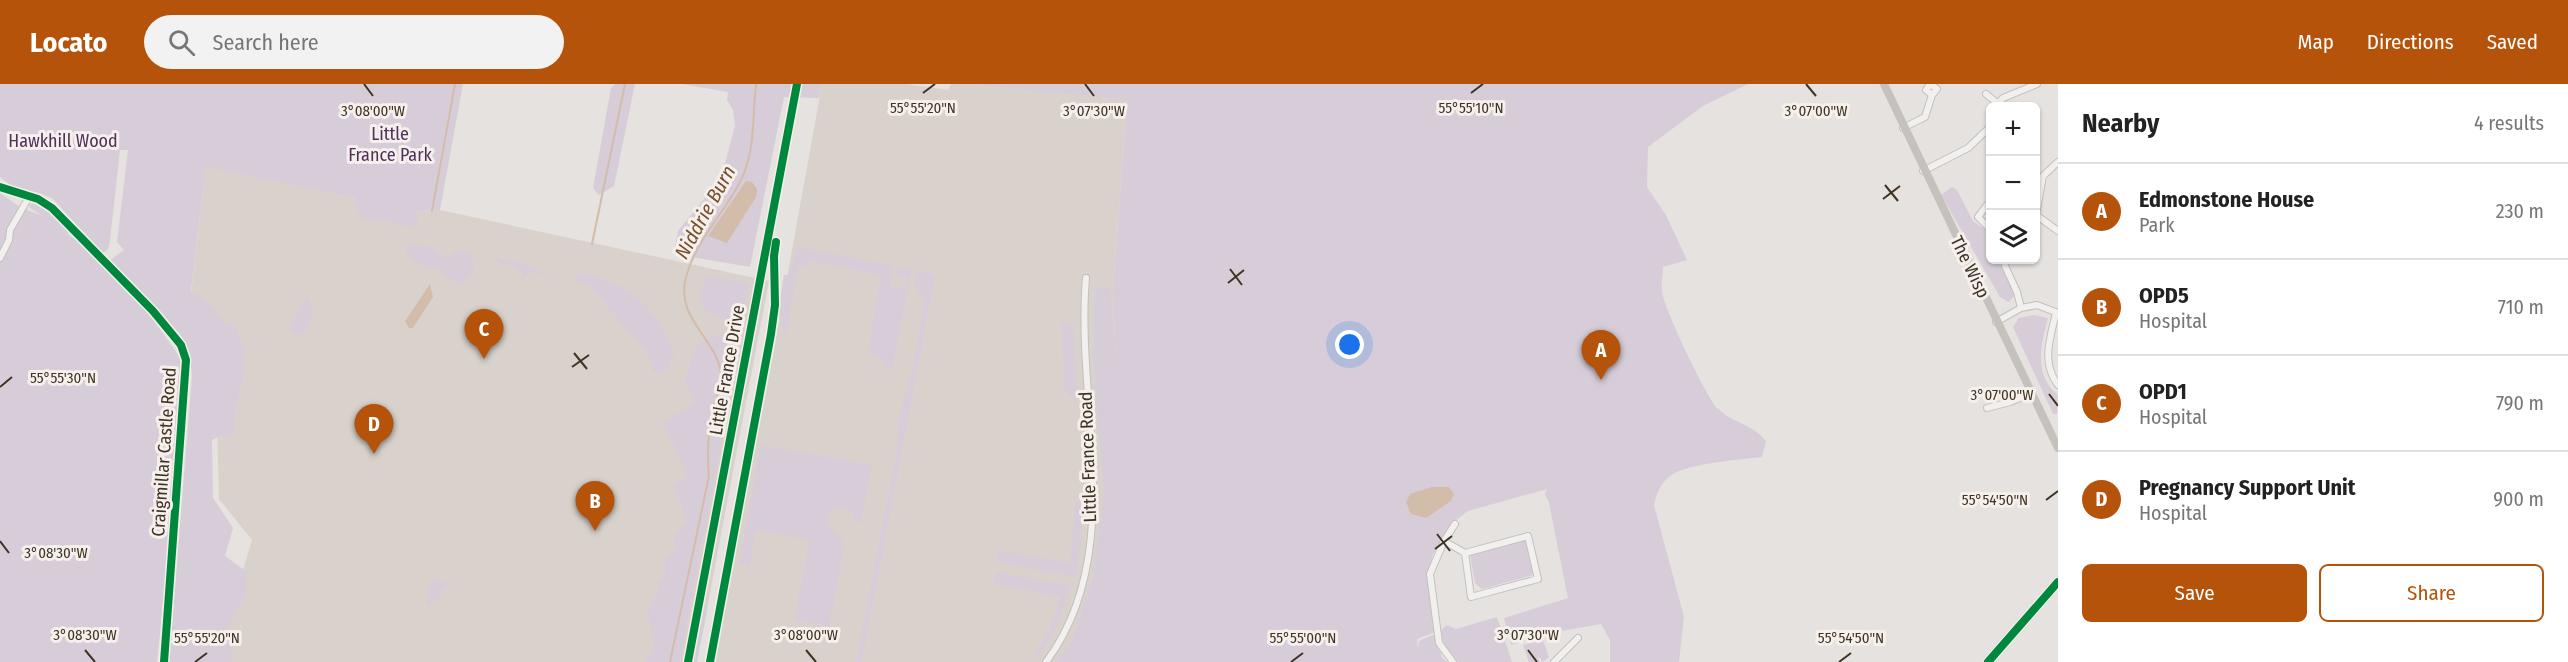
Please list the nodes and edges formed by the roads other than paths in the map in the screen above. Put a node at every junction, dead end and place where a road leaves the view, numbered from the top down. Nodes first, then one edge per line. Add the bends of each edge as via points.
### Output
1 (797, 84) edge
2 (1884, 84) edge
3 (2037, 84) edge
4 (1986, 94) dead end
5 (1932, 95) dead end
6 (1994, 102) edge
7 (1999, 102) edge
8 (1903, 128) junction
9 (1986, 131) edge
10 (2058, 162) edge
11 (1923, 171) junction
12 (0, 187) edge
13 (29, 197) junction
14 (1986, 207) edge
15 (1986, 225) edge
16 (2058, 231) edge
17 (0, 258) edge
18 (2005, 264) edge
19 (1086, 278) dead end
20 (2021, 308) junction
21 (2057, 313) edge
22 (1996, 322) junction
23 (2058, 385) edge
24 (2032, 393) junction
25 (1987, 408) dead end
26 (2058, 448) edge
27 (1455, 524) dead end
28 (1444, 542) junction
29 (1465, 553) junction
30 (2058, 580) edge
31 (1578, 638) dead end
32 (164, 662) edge
33 (688, 662) edge
34 (1046, 662) edge
35 (1453, 662) edge
36 (1554, 662) edge
37 (1988, 662) edge

1 - 33 street, Little France Drive
2 - 8 street, The Wisp
3 - 7 street
4 - 6 street
5 - 8 street via 1925,117
8 - 11 street, The Wisp
9 - 11 street via 1968,148
10 - 16 street via 2043,176 2036,214
11 - 22 street, The Wisp
12 - 13 street, Craigmillar Castle Road
13 - 17 street
13 - 32 street, Craigmillar Castle Road via 52,208 153,311 181,345 186,360
14 - 15 street via 1978,217
18 - 20 street
19 - 34 street, Little France Road via 1083,314 1092,465 1091,536 1079,599
20 - 21 street via 2037,305
20 - 22 street
21 - 23 street via 2047,351 2049,369
22 - 24 street, The Wisp
24 - 25 street
24 - 26 street, The Wisp
27 - 28 street
28 - 29 street
28 - 35 street via 1430,574 1439,643
29 - 29 street via 1471,597 1538,579 1528,536
30 - 37 main road
31 - 36 street

